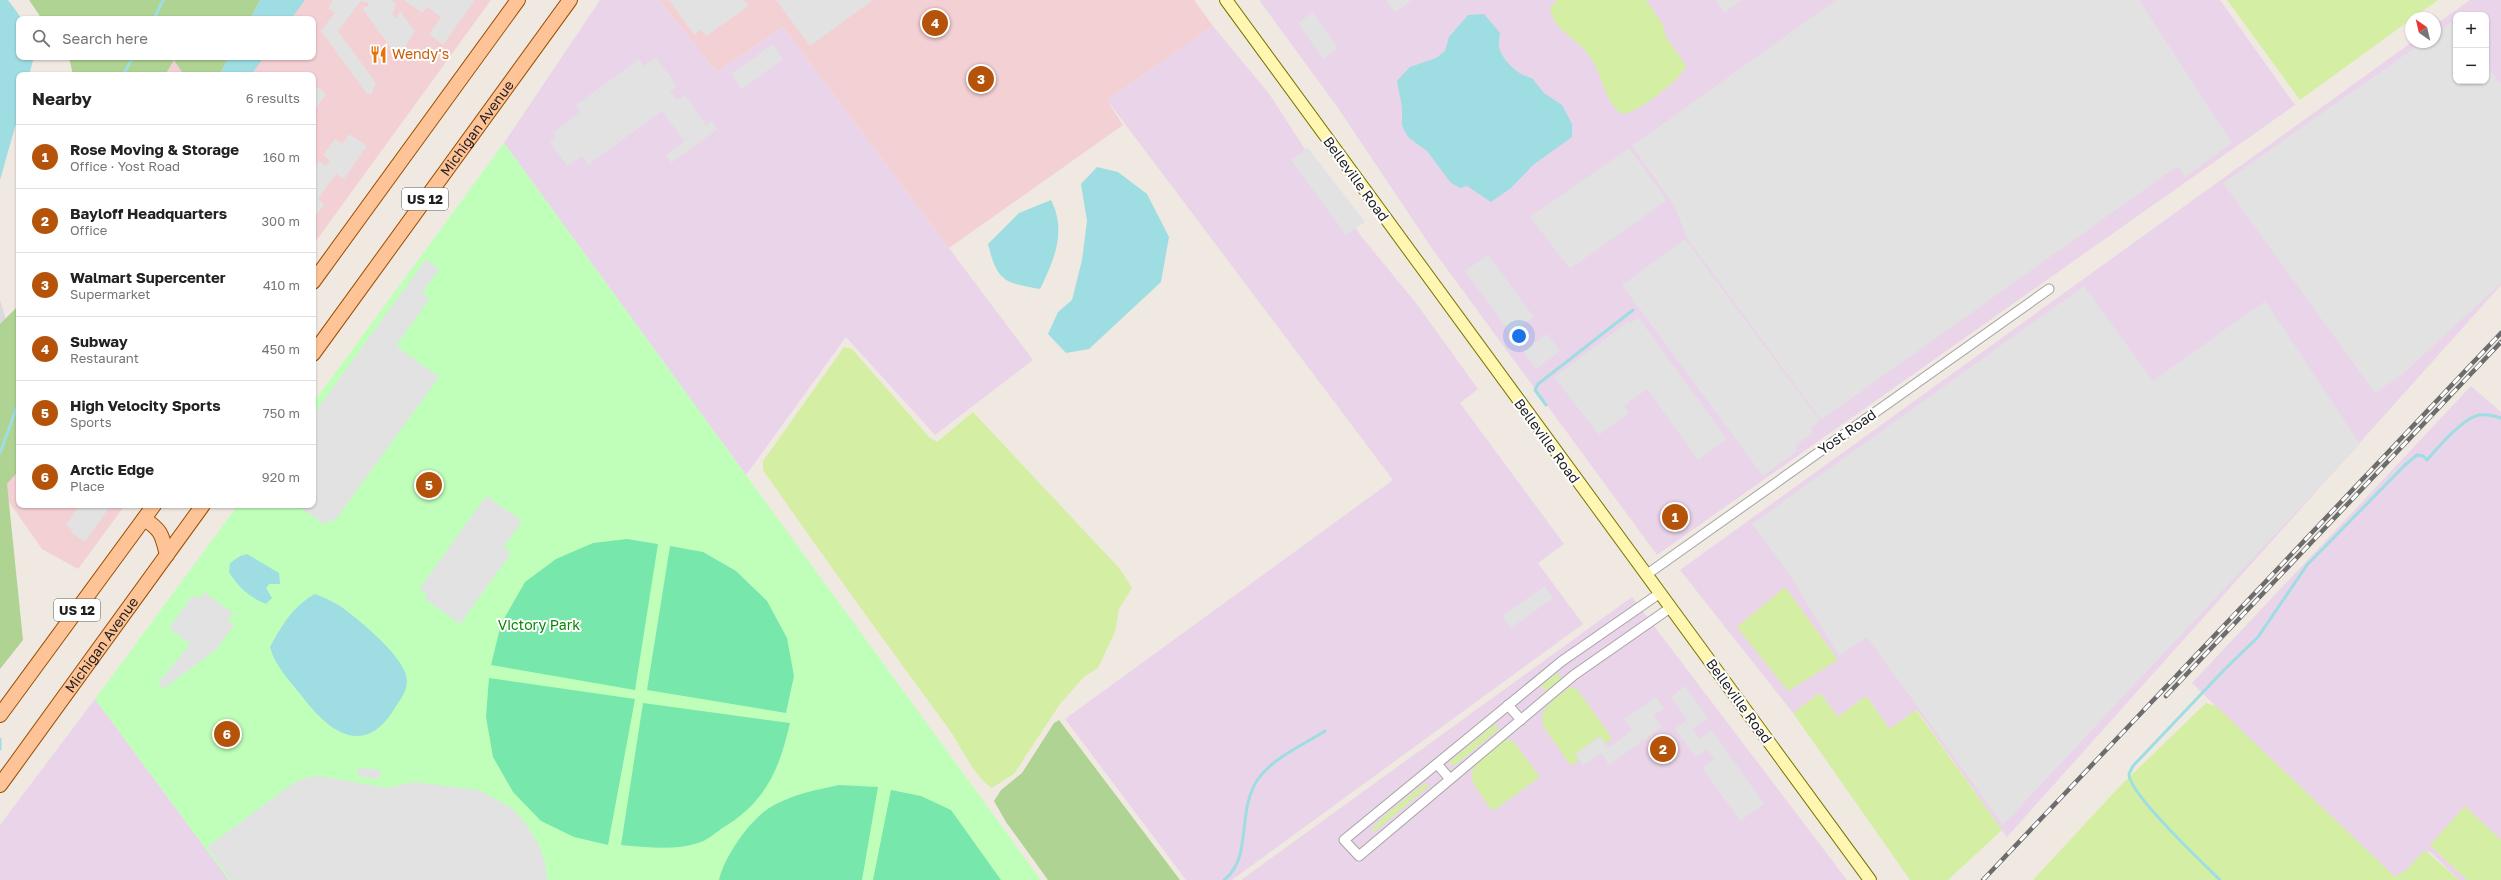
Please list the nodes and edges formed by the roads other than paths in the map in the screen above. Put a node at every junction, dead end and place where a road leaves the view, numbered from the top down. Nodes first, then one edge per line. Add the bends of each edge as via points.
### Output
1 (518, 0) edge
2 (570, 0) edge
3 (1226, 0) edge
4 (316, 278) edge
5 (2048, 288) dead end
6 (316, 350) edge
7 (152, 508) edge
8 (201, 508) edge
9 (144, 519) junction
10 (167, 555) junction
11 (1646, 575) junction
12 (1660, 593) junction
13 (1670, 608) junction
14 (1562, 661) junction
15 (1574, 675) junction
16 (1508, 706) junction
17 (0, 715) edge
18 (1520, 720) junction
19 (1437, 764) junction
20 (1450, 779) junction
21 (0, 784) edge
22 (1870, 880) edge

1 - 4 main road, US 12
2 - 6 main road, Michigan Avenue / US 12
3 - 11 main road, Belleville Road
5 - 11 street, Yost Road
7 - 9 main road, US 12
8 - 10 main road, Michigan Avenue / US 12
9 - 10 main road via 158,528 162,534
9 - 17 main road, US 12
10 - 21 main road, Michigan Avenue / US 12
11 - 12 main road, Belleville Road
12 - 13 main road, Belleville Road
12 - 14 street
13 - 15 street
13 - 22 main road, Belleville Road
14 - 15 street
14 - 16 street
15 - 18 street
16 - 18 street
16 - 19 street
18 - 20 street
19 - 20 street
19 - 20 street via 1344,840 1359,856

